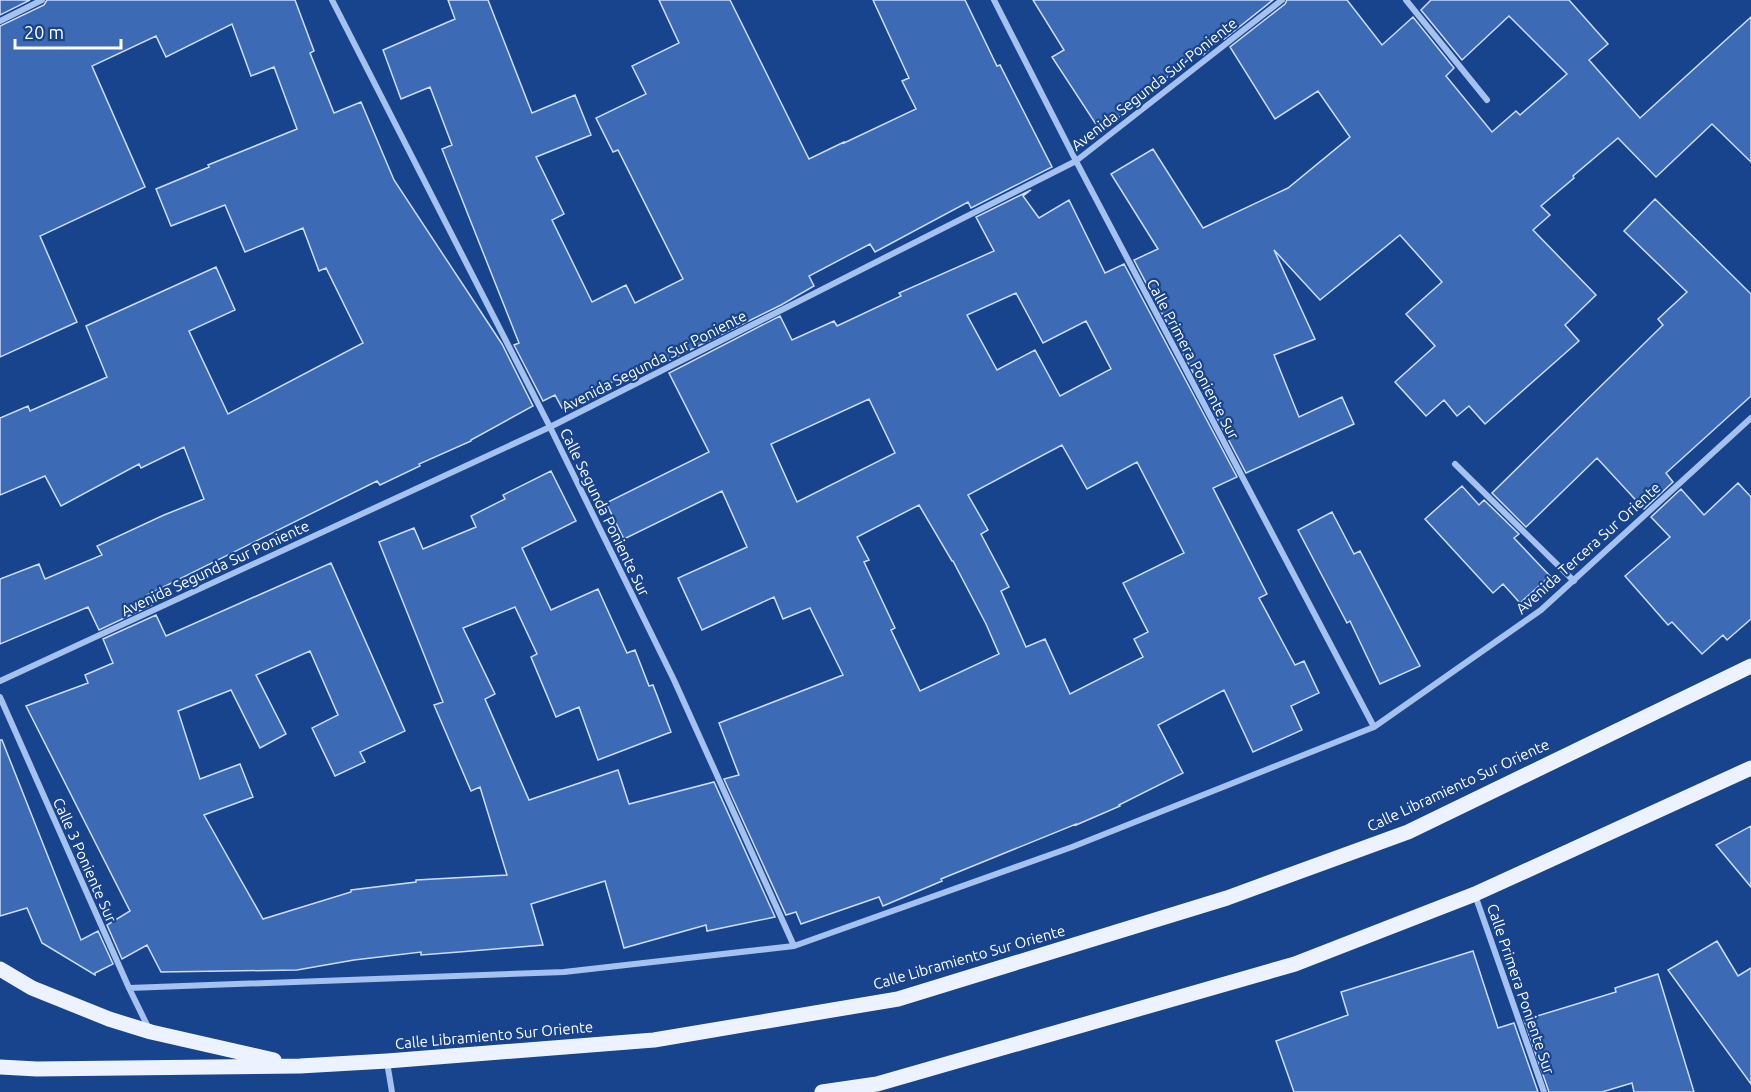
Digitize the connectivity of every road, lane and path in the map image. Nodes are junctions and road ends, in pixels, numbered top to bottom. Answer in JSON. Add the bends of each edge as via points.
{"nodes":[{"id":1,"x":42,"y":0,"type":"edge"},
{"id":2,"x":332,"y":0,"type":"edge"},
{"id":3,"x":994,"y":0,"type":"edge"},
{"id":4,"x":1282,"y":0,"type":"edge"},
{"id":5,"x":1406,"y":0,"type":"edge"},
{"id":6,"x":0,"y":21,"type":"edge"},
{"id":7,"x":1487,"y":100,"type":"dead end"},
{"id":8,"x":1076,"y":161,"type":"junction"},
{"id":9,"x":1751,"y":418,"type":"edge"},
{"id":10,"x":550,"y":426,"type":"junction"},
{"id":11,"x":1455,"y":464,"type":"dead end"},
{"id":12,"x":1574,"y":581,"type":"junction"},
{"id":13,"x":1751,"y":666,"type":"edge"},
{"id":14,"x":0,"y":681,"type":"edge"},
{"id":15,"x":0,"y":697,"type":"edge"},
{"id":16,"x":1374,"y":727,"type":"junction"},
{"id":17,"x":1751,"y":768,"type":"edge"},
{"id":18,"x":1475,"y":894,"type":"junction"},
{"id":19,"x":794,"y":946,"type":"junction"},
{"id":20,"x":0,"y":969,"type":"edge"},
{"id":21,"x":129,"y":988,"type":"junction"},
{"id":22,"x":151,"y":1032,"type":"junction"},
{"id":23,"x":387,"y":1062,"type":"junction"},
{"id":24,"x":300,"y":1066,"type":"junction"},
{"id":25,"x":0,"y":1067,"type":"edge"},
{"id":26,"x":392,"y":1092,"type":"edge"},
{"id":27,"x":822,"y":1092,"type":"edge"},
{"id":28,"x":1544,"y":1092,"type":"edge"}],
"edges":[{"from":1,"to":6,"type":"street"},
{"from":2,"to":10,"type":"street","name":"Calle Segunda Poniente Sur"},
{"from":3,"to":8,"type":"street","name":"Calle Primera Poniente Sur"},
{"from":4,"to":8,"type":"street","name":"Avenida Segunda Sur Poniente"},
{"from":5,"to":7,"type":"street"},
{"from":8,"to":10,"type":"street","name":"Avenida Segunda Sur Poniente"},
{"from":8,"to":16,"type":"street","name":"Calle Primera Poniente Sur"},
{"from":9,"to":12,"type":"street","name":"Avenida Tercera Sur Oriente"},
{"from":10,"to":14,"type":"street","name":"Avenida Segunda Sur Poniente"},
{"from":10,"to":19,"type":"street","name":"Calle Segunda Poniente Sur","via":[[674,680]]},
{"from":11,"to":12,"type":"street"},
{"from":12,"to":16,"type":"street","name":"Avenida Tercera Sur Oriente","via":[[1541,610]]},
{"from":13,"to":23,"type":"main road","name":"Calle Libramiento Sur Oriente","via":[[1408,832],[1227,898],[898,999],[654,1040]]},
{"from":15,"to":21,"type":"street","name":"Calle 3 Poniente Sur"},
{"from":16,"to":19,"type":"street","name":"Avenida Tercera Sur Oriente","via":[[1072,847]]},
{"from":17,"to":18,"type":"main road"},
{"from":18,"to":27,"type":"main road","via":[[1296,964],[877,1084]]},
{"from":18,"to":28,"type":"street","name":"Calle Primera Poniente Sur"},
{"from":19,"to":21,"type":"street","name":"Avenida Tercera Sur Oriente","via":[[564,972]]},
{"from":20,"to":22,"type":"main road","via":[[32,988]]},
{"from":21,"to":22,"type":"street","name":"Calle 3 Poniente Sur"},
{"from":22,"to":24,"type":"main road"},
{"from":23,"to":24,"type":"main road","name":"Calle Libramiento Sur Oriente"},
{"from":23,"to":26,"type":"street"},
{"from":24,"to":25,"type":"main road","name":"Calle Libramiento Sur Oriente"}]}
